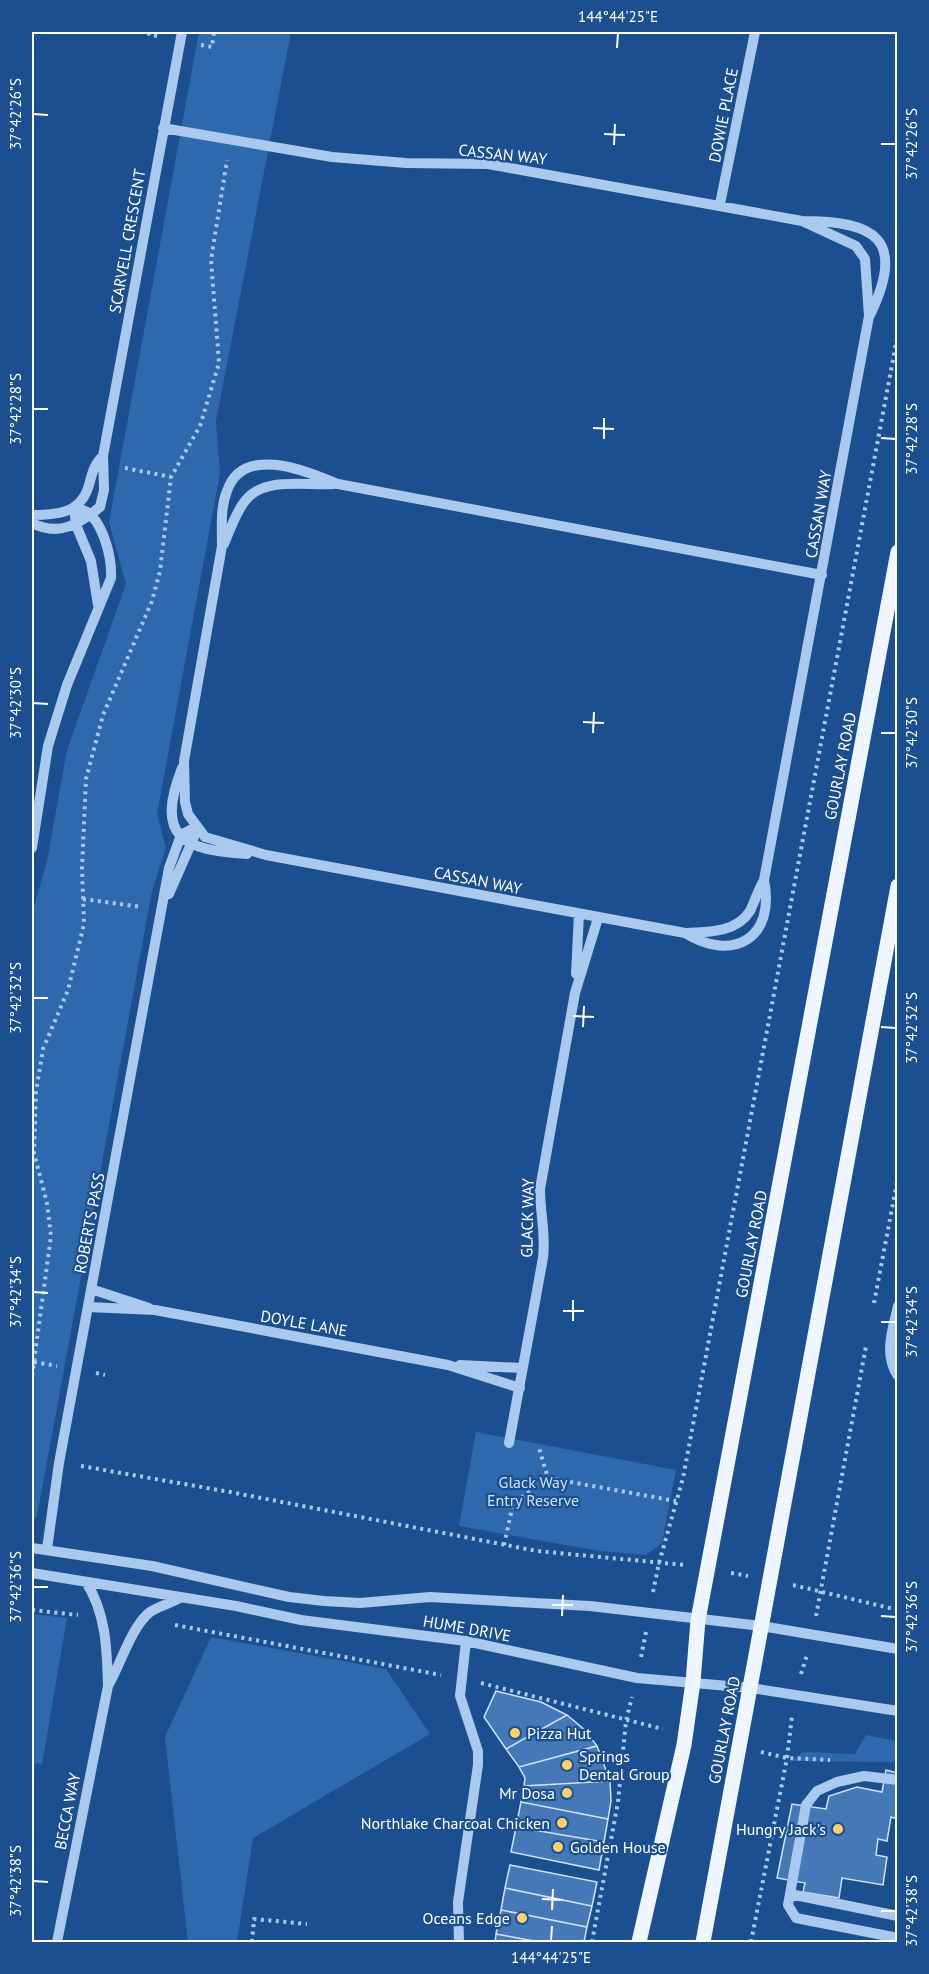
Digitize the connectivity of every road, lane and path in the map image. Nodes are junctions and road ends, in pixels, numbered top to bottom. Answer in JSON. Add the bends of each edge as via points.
{"nodes":[{"id":1,"x":182,"y":32,"type":"edge"},
{"id":2,"x":755,"y":32,"type":"edge"},
{"id":3,"x":163,"y":128,"type":"junction"},
{"id":4,"x":230,"y":140,"type":"junction"},
{"id":5,"x":720,"y":204,"type":"junction"},
{"id":6,"x":802,"y":221,"type":"junction"},
{"id":7,"x":870,"y":316,"type":"junction"},
{"id":8,"x":897,"y":333,"type":"edge"},
{"id":9,"x":104,"y":460,"type":"junction"},
{"id":10,"x":171,"y":477,"type":"junction"},
{"id":11,"x":338,"y":484,"type":"junction"},
{"id":12,"x":74,"y":507,"type":"junction"},
{"id":13,"x":91,"y":514,"type":"junction"},
{"id":14,"x":32,"y":515,"type":"edge"},
{"id":15,"x":32,"y":523,"type":"edge"},
{"id":16,"x":76,"y":525,"type":"junction"},
{"id":17,"x":222,"y":546,"type":"junction"},
{"id":18,"x":897,"y":552,"type":"edge"},
{"id":19,"x":822,"y":575,"type":"junction"},
{"id":20,"x":98,"y":605,"type":"junction"},
{"id":21,"x":184,"y":761,"type":"junction"},
{"id":22,"x":196,"y":827,"type":"junction"},
{"id":23,"x":181,"y":835,"type":"junction"},
{"id":24,"x":192,"y":843,"type":"junction"},
{"id":25,"x":32,"y":848,"type":"edge"},
{"id":26,"x":266,"y":855,"type":"junction"},
{"id":27,"x":764,"y":880,"type":"junction"},
{"id":28,"x":897,"y":886,"type":"edge"},
{"id":29,"x":83,"y":899,"type":"junction"},
{"id":30,"x":164,"y":906,"type":"junction"},
{"id":31,"x":579,"y":914,"type":"junction"},
{"id":32,"x":598,"y":918,"type":"junction"},
{"id":33,"x":685,"y":933,"type":"junction"},
{"id":34,"x":575,"y":993,"type":"junction"},
{"id":35,"x":33,"y":1154,"type":"edge"},
{"id":36,"x":897,"y":1177,"type":"edge"},
{"id":37,"x":91,"y":1289,"type":"junction"},
{"id":38,"x":897,"y":1306,"type":"edge"},
{"id":39,"x":88,"y":1307,"type":"junction"},
{"id":40,"x":155,"y":1310,"type":"junction"},
{"id":41,"x":872,"y":1315,"type":"dead end"},
{"id":42,"x":868,"y":1338,"type":"dead end"},
{"id":43,"x":448,"y":1365,"type":"junction"},
{"id":44,"x":522,"y":1368,"type":"junction"},
{"id":45,"x":32,"y":1376,"type":"edge"},
{"id":46,"x":897,"y":1376,"type":"edge"},
{"id":47,"x":520,"y":1388,"type":"junction"},
{"id":48,"x":509,"y":1443,"type":"dead end"},
{"id":49,"x":538,"y":1448,"type":"dead end"},
{"id":50,"x":59,"y":1463,"type":"junction"},
{"id":51,"x":548,"y":1478,"type":"junction"},
{"id":52,"x":676,"y":1501,"type":"junction"},
{"id":53,"x":504,"y":1545,"type":"junction"},
{"id":54,"x":32,"y":1548,"type":"edge"},
{"id":55,"x":46,"y":1549,"type":"junction"},
{"id":56,"x":659,"y":1563,"type":"junction"},
{"id":57,"x":32,"y":1573,"type":"edge"},
{"id":58,"x":86,"y":1581,"type":"junction"},
{"id":59,"x":181,"y":1598,"type":"junction"},
{"id":60,"x":32,"y":1610,"type":"edge"},
{"id":61,"x":101,"y":1613,"type":"junction"},
{"id":62,"x":649,"y":1613,"type":"junction"},
{"id":63,"x":142,"y":1619,"type":"junction"},
{"id":64,"x":698,"y":1620,"type":"junction"},
{"id":65,"x":761,"y":1626,"type":"junction"},
{"id":66,"x":812,"y":1634,"type":"junction"},
{"id":67,"x":466,"y":1641,"type":"junction"},
{"id":68,"x":897,"y":1649,"type":"edge"},
{"id":69,"x":637,"y":1678,"type":"junction"},
{"id":70,"x":460,"y":1679,"type":"junction"},
{"id":71,"x":693,"y":1682,"type":"junction"},
{"id":72,"x":108,"y":1686,"type":"junction"},
{"id":73,"x":751,"y":1688,"type":"junction"},
{"id":74,"x":796,"y":1696,"type":"junction"},
{"id":75,"x":897,"y":1711,"type":"edge"},
{"id":76,"x":626,"y":1721,"type":"junction"},
{"id":77,"x":897,"y":1780,"type":"edge"},
{"id":78,"x":790,"y":1894,"type":"junction"},
{"id":79,"x":897,"y":1916,"type":"edge"},
{"id":80,"x":307,"y":1924,"type":"dead end"},
{"id":81,"x":897,"y":1938,"type":"edge"},
{"id":82,"x":57,"y":1942,"type":"edge"},
{"id":83,"x":252,"y":1942,"type":"edge"},
{"id":84,"x":459,"y":1942,"type":"edge"},
{"id":85,"x":592,"y":1942,"type":"edge"},
{"id":86,"x":639,"y":1942,"type":"edge"},
{"id":87,"x":703,"y":1942,"type":"edge"},
{"id":88,"x":751,"y":1942,"type":"edge"}],
"edges":[{"from":1,"to":3,"type":"street","name":"SCARVELL CRESCENT"},
{"from":2,"to":5,"type":"street","name":"DOWIE PLACE"},
{"from":3,"to":4,"type":"street","name":"CASSAN WAY"},
{"from":3,"to":9,"type":"street","name":"SCARVELL CRESCENT"},
{"from":4,"to":5,"type":"street","name":"CASSAN WAY","via":[[332,157],[488,164]]},
{"from":4,"to":10,"type":"path","via":[[211,260],[219,363],[200,426]]},
{"from":5,"to":6,"type":"street","name":"CASSAN WAY"},
{"from":6,"to":7,"type":"street","name":"CASSAN WAY","via":[[856,246],[865,259]]},
{"from":6,"to":7,"type":"street","name":"CASSAN WAY","via":[[853,224],[873,236],[883,248],[886,271]]},
{"from":7,"to":19,"type":"street","name":"CASSAN WAY"},
{"from":8,"to":52,"type":"path"},
{"from":9,"to":10,"type":"path"},
{"from":9,"to":12,"type":"street","name":"SCARVELL CRESCENT","via":[[96,462],[86,494]]},
{"from":9,"to":13,"type":"street","name":"SCARVELL CRESCENT","via":[[100,507]]},
{"from":10,"to":29,"type":"path","via":[[153,601],[103,715],[86,779]]},
{"from":11,"to":17,"type":"street","name":"CASSAN WAY","via":[[274,483],[254,491],[243,502]]},
{"from":11,"to":17,"type":"street","name":"CASSAN WAY","via":[[301,470],[269,464],[236,473],[227,490],[222,514]]},
{"from":11,"to":19,"type":"street","name":"CASSAN WAY"},
{"from":12,"to":13,"type":"street"},
{"from":12,"to":14,"type":"street","via":[[59,515]]},
{"from":12,"to":16,"type":"street"},
{"from":13,"to":16,"type":"street"},
{"from":13,"to":20,"type":"street","via":[[112,565],[108,590]]},
{"from":15,"to":16,"type":"street","via":[[40,528],[62,530]]},
{"from":16,"to":20,"type":"street","via":[[91,561]]},
{"from":17,"to":21,"type":"street","name":"CASSAN WAY"},
{"from":18,"to":64,"type":"main road","name":"GOURLAY ROAD"},
{"from":19,"to":27,"type":"street","name":"CASSAN WAY"},
{"from":20,"to":25,"type":"street","via":[[48,746]]},
{"from":21,"to":22,"type":"street","name":"CASSAN WAY","via":[[185,802]]},
{"from":21,"to":23,"type":"street","name":"CASSAN WAY","via":[[171,795],[171,817]]},
{"from":22,"to":23,"type":"street"},
{"from":22,"to":24,"type":"street","name":"ROBERTS PASS"},
{"from":22,"to":26,"type":"street","name":"CASSAN WAY","via":[[205,837]]},
{"from":23,"to":24,"type":"street","name":"CASSAN WAY"},
{"from":23,"to":30,"type":"street","name":"ROBERTS PASS","via":[[169,868]]},
{"from":24,"to":26,"type":"street","name":"CASSAN WAY","via":[[214,852]]},
{"from":24,"to":30,"type":"street","name":"ROBERTS PASS"},
{"from":26,"to":31,"type":"street","name":"CASSAN WAY"},
{"from":27,"to":33,"type":"street","name":"CASSAN WAY","via":[[740,923],[725,929]]},
{"from":27,"to":33,"type":"street","name":"CASSAN WAY","via":[[767,909],[760,927],[747,942],[709,945]]},
{"from":28,"to":65,"type":"main road","name":"GOURLAY ROAD"},
{"from":29,"to":30,"type":"path"},
{"from":29,"to":35,"type":"path","via":[[84,924],[68,990],[42,1049]]},
{"from":30,"to":37,"type":"street","name":"ROBERTS PASS"},
{"from":31,"to":32,"type":"street","name":"CASSAN WAY"},
{"from":31,"to":34,"type":"street","name":"GLACK WAY"},
{"from":32,"to":33,"type":"street","name":"CASSAN WAY"},
{"from":32,"to":34,"type":"street","name":"GLACK WAY"},
{"from":34,"to":44,"type":"street","name":"GLACK WAY","via":[[540,1189],[546,1236]]},
{"from":35,"to":45,"type":"path","via":[[47,1203],[51,1236]]},
{"from":36,"to":41,"type":"path"},
{"from":37,"to":39,"type":"street","name":"ROBERTS PASS"},
{"from":37,"to":40,"type":"street","name":"DOYLE LANE"},
{"from":38,"to":46,"type":"street","via":[[890,1346],[891,1366]]},
{"from":39,"to":40,"type":"street","name":"DOYLE LANE"},
{"from":39,"to":50,"type":"street","name":"ROBERTS PASS"},
{"from":40,"to":43,"type":"street","name":"DOYLE LANE"},
{"from":42,"to":66,"type":"path"},
{"from":43,"to":44,"type":"street","name":"DOYLE LANE"},
{"from":43,"to":47,"type":"street","name":"DOYLE LANE"},
{"from":44,"to":47,"type":"street","name":"GLACK WAY"},
{"from":47,"to":48,"type":"street","name":"GLACK WAY"},
{"from":49,"to":51,"type":"path"},
{"from":50,"to":53,"type":"path"},
{"from":50,"to":55,"type":"street","name":"ROBERTS PASS"},
{"from":51,"to":52,"type":"path"},
{"from":51,"to":53,"type":"path","via":[[513,1504]]},
{"from":52,"to":56,"type":"path"},
{"from":53,"to":56,"type":"path"},
{"from":54,"to":55,"type":"street","name":"HUME DRIVE"},
{"from":55,"to":62,"type":"street","name":"HUME DRIVE","via":[[152,1566],[324,1602],[430,1597],[516,1600]]},
{"from":56,"to":62,"type":"path"},
{"from":57,"to":58,"type":"street","name":"HUME DRIVE"},
{"from":58,"to":59,"type":"street","name":"HUME DRIVE"},
{"from":58,"to":61,"type":"street","name":"BECCA WAY"},
{"from":59,"to":63,"type":"street"},
{"from":59,"to":67,"type":"street","name":"HUME DRIVE","via":[[301,1620]]},
{"from":60,"to":61,"type":"path","via":[[72,1616]]},
{"from":61,"to":72,"type":"street","name":"BECCA WAY"},
{"from":62,"to":64,"type":"street","name":"HUME DRIVE"},
{"from":62,"to":69,"type":"path"},
{"from":63,"to":70,"type":"path"},
{"from":63,"to":72,"type":"street","name":"BECCA WAY"},
{"from":64,"to":65,"type":"street","name":"HUME DRIVE"},
{"from":64,"to":71,"type":"main road","name":"GOURLAY ROAD"},
{"from":65,"to":66,"type":"street","name":"HUME DRIVE"},
{"from":65,"to":73,"type":"main road","name":"GOURLAY ROAD"},
{"from":66,"to":68,"type":"street","name":"HUME DRIVE"},
{"from":66,"to":74,"type":"path"},
{"from":67,"to":69,"type":"street","name":"HUME DRIVE"},
{"from":67,"to":70,"type":"street"},
{"from":69,"to":71,"type":"street","name":"HUME DRIVE"},
{"from":69,"to":76,"type":"path"},
{"from":70,"to":76,"type":"path"},
{"from":70,"to":84,"type":"street","via":[[460,1696],[478,1750],[478,1780],[458,1902]]},
{"from":71,"to":73,"type":"street","name":"HUME DRIVE"},
{"from":71,"to":86,"type":"main road","name":"GOURLAY ROAD","via":[[684,1746]]},
{"from":72,"to":82,"type":"street","name":"BECCA WAY"},
{"from":73,"to":74,"type":"street","name":"HUME DRIVE"},
{"from":73,"to":87,"type":"main road","name":"GOURLAY ROAD"},
{"from":74,"to":75,"type":"street","name":"HUME DRIVE"},
{"from":74,"to":88,"type":"path"},
{"from":76,"to":85,"type":"path","via":[[618,1802]]},
{"from":77,"to":78,"type":"street","via":[[864,1776],[817,1791],[806,1805]]},
{"from":78,"to":79,"type":"street"},
{"from":78,"to":81,"type":"street","via":[[788,1905],[796,1918]]},
{"from":80,"to":83,"type":"path","via":[[254,1919]]}]}
